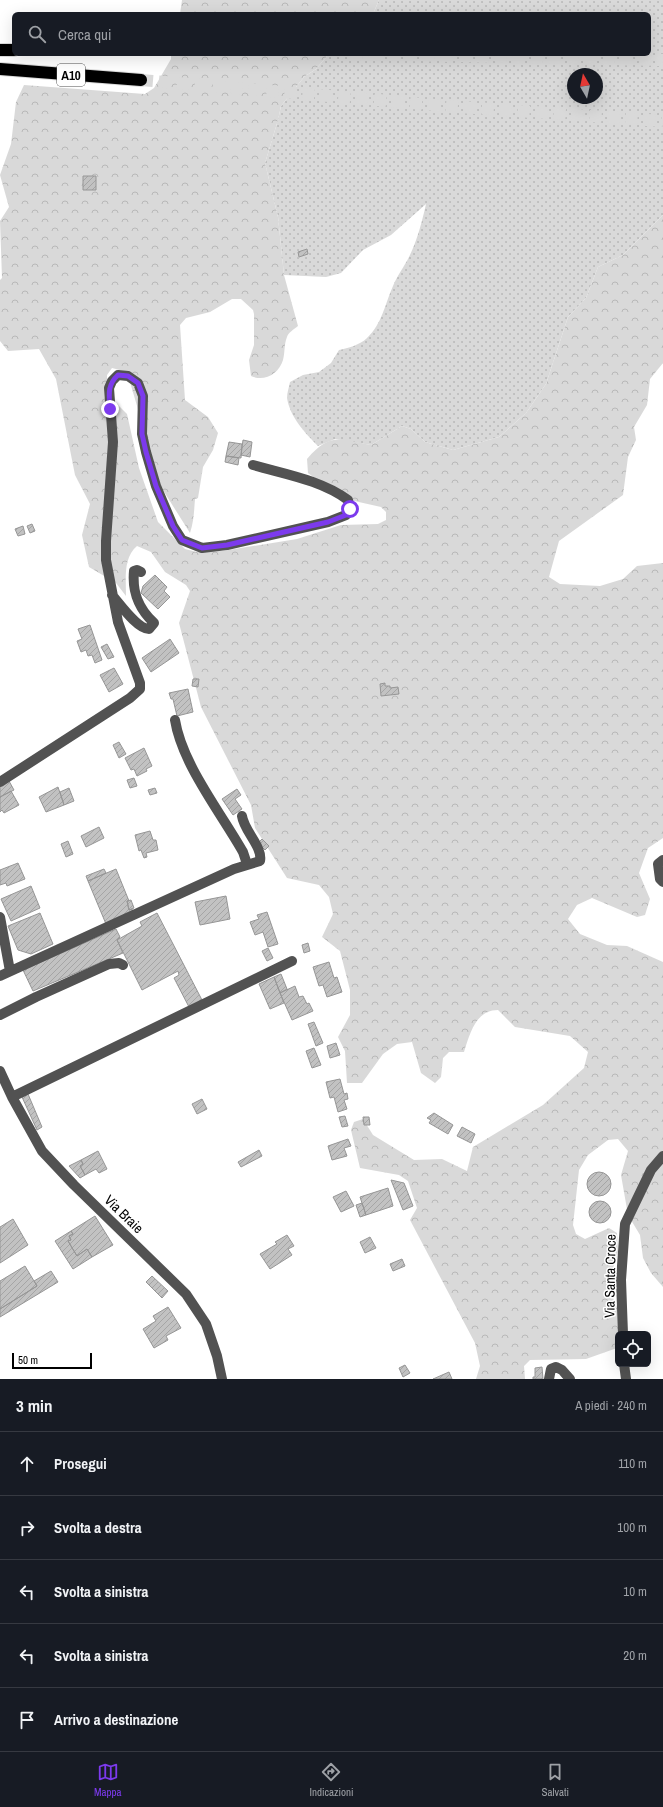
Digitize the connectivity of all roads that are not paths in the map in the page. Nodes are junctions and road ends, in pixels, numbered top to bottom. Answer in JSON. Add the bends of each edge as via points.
{"nodes":[{"id":1,"x":0,"y":50,"type":"edge"},
{"id":2,"x":12,"y":50,"type":"edge"},
{"id":3,"x":0,"y":69,"type":"edge"},
{"id":4,"x":141,"y":80,"type":"tunnel mouth"},
{"id":5,"x":253,"y":465,"type":"dead end"},
{"id":6,"x":141,"y":572,"type":"dead end"},
{"id":7,"x":112,"y":595,"type":"junction"},
{"id":8,"x":175,"y":720,"type":"dead end"},
{"id":9,"x":0,"y":782,"type":"edge"},
{"id":10,"x":242,"y":816,"type":"dead end"},
{"id":11,"x":663,"y":860,"type":"edge"},
{"id":12,"x":247,"y":864,"type":"junction"},
{"id":13,"x":663,"y":882,"type":"edge"},
{"id":14,"x":0,"y":917,"type":"edge"},
{"id":15,"x":292,"y":961,"type":"dead end"},
{"id":16,"x":123,"y":965,"type":"dead end"},
{"id":17,"x":10,"y":971,"type":"junction"},
{"id":18,"x":0,"y":976,"type":"edge"},
{"id":19,"x":0,"y":1016,"type":"edge"},
{"id":20,"x":0,"y":1071,"type":"edge"},
{"id":21,"x":12,"y":1097,"type":"junction"},
{"id":22,"x":663,"y":1156,"type":"edge"},
{"id":23,"x":623,"y":1331,"type":"edge"},
{"id":24,"x":624,"y":1367,"type":"edge"},
{"id":25,"x":222,"y":1379,"type":"edge"},
{"id":26,"x":549,"y":1379,"type":"edge"},
{"id":27,"x":570,"y":1379,"type":"edge"},
{"id":28,"x":626,"y":1379,"type":"edge"}],
"edges":[{"from":1,"to":2,"type":"highway"},
{"from":3,"to":4,"type":"highway","number":"A10"},
{"from":5,"to":7,"type":"street","via":[[299,478],[340,494],[348,500],[350,509],[346,515],[328,522],[227,545],[202,548],[182,540],[173,526],[156,486],[146,452],[142,434],[143,396],[138,383],[128,376],[118,375],[109,388],[113,442],[106,554]]},
{"from":6,"to":7,"type":"street","via":[[134,570],[134,592],[142,611],[154,623],[149,629],[139,624]]},
{"from":7,"to":9,"type":"street","via":[[140,689]]},
{"from":8,"to":12,"type":"street","via":[[180,742],[202,785],[243,852]]},
{"from":10,"to":12,"type":"street","via":[[243,824],[261,857],[260,861]]},
{"from":11,"to":13,"type":"street","via":[[658,864],[660,879]]},
{"from":12,"to":17,"type":"street"},
{"from":14,"to":17,"type":"street"},
{"from":15,"to":21,"type":"street"},
{"from":16,"to":19,"type":"street","via":[[110,964]]},
{"from":17,"to":18,"type":"street"},
{"from":20,"to":21,"type":"street","name":"Via Braie"},
{"from":21,"to":25,"type":"street","name":"Via Braie","via":[[42,1151],[186,1294],[206,1324]]},
{"from":22,"to":23,"type":"street","name":"Via Santa Croce","via":[[651,1170],[625,1224],[621,1280]]},
{"from":24,"to":28,"type":"street"},
{"from":26,"to":27,"type":"street","via":[[551,1369],[556,1368],[562,1370]]}]}
